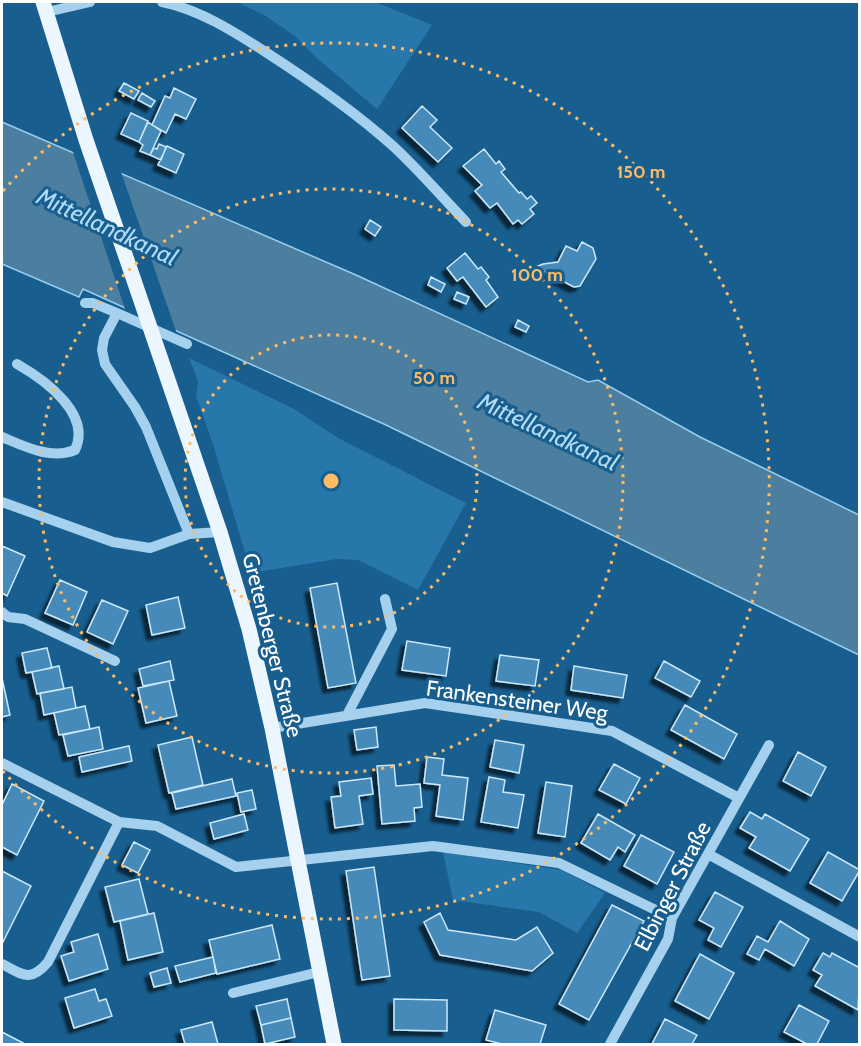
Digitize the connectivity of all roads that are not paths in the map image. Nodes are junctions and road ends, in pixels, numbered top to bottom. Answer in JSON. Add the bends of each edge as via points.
{"nodes":[{"id":1,"x":90,"y":2,"type":"edge"},
{"id":2,"x":162,"y":2,"type":"edge"},
{"id":3,"x":45,"y":7,"type":"edge"},
{"id":4,"x":466,"y":222,"type":"dead end"},
{"id":5,"x":84,"y":303,"type":"dead end"},
{"id":6,"x":117,"y":313,"type":"junction"},
{"id":7,"x":187,"y":344,"type":"dead end"},
{"id":8,"x":17,"y":364,"type":"dead end"},
{"id":9,"x":2,"y":436,"type":"edge"},
{"id":10,"x":2,"y":502,"type":"edge"},
{"id":11,"x":220,"y":532,"type":"junction"},
{"id":12,"x":189,"y":534,"type":"junction"},
{"id":13,"x":385,"y":599,"type":"dead end"},
{"id":14,"x":2,"y":612,"type":"edge"},
{"id":15,"x":115,"y":661,"type":"dead end"},
{"id":16,"x":347,"y":715,"type":"junction"},
{"id":17,"x":272,"y":728,"type":"junction"},
{"id":18,"x":769,"y":745,"type":"dead end"},
{"id":19,"x":2,"y":763,"type":"edge"},
{"id":20,"x":739,"y":798,"type":"junction"},
{"id":21,"x":119,"y":822,"type":"junction"},
{"id":22,"x":708,"y":854,"type":"junction"},
{"id":23,"x":298,"y":859,"type":"junction"},
{"id":24,"x":672,"y":918,"type":"junction"},
{"id":25,"x":860,"y":937,"type":"edge"},
{"id":26,"x":2,"y":964,"type":"edge"},
{"id":27,"x":319,"y":972,"type":"junction"},
{"id":28,"x":233,"y":993,"type":"dead end"},
{"id":29,"x":334,"y":1044,"type":"edge"},
{"id":30,"x":610,"y":1044,"type":"edge"}],
"edges":[{"from":1,"to":3,"type":"street"},
{"from":2,"to":4,"type":"street","via":[[179,5],[236,33],[298,74],[395,148]]},
{"from":3,"to":11,"type":"main road","name":"Gretenberger Straße","via":[[86,140]]},
{"from":5,"to":6,"type":"street"},
{"from":6,"to":7,"type":"street"},
{"from":6,"to":12,"type":"street","via":[[104,338],[105,364],[146,427]]},
{"from":8,"to":9,"type":"street","via":[[57,392],[79,427],[79,441],[75,450],[54,454]]},
{"from":10,"to":12,"type":"street","via":[[113,542],[150,548]]},
{"from":11,"to":12,"type":"street"},
{"from":11,"to":17,"type":"main road","name":"Gretenberger Straße","via":[[249,629]]},
{"from":13,"to":16,"type":"street","via":[[392,629]]},
{"from":14,"to":15,"type":"street"},
{"from":16,"to":17,"type":"street","name":"Frankensteiner Weg"},
{"from":16,"to":20,"type":"street","name":"Frankensteiner Weg","via":[[425,702],[612,731]]},
{"from":17,"to":23,"type":"main road","name":"Gretenberger Straße"},
{"from":18,"to":20,"type":"street","name":"Elbinger Straße"},
{"from":19,"to":21,"type":"street"},
{"from":20,"to":22,"type":"street","name":"Elbinger Straße"},
{"from":21,"to":23,"type":"street","via":[[157,826],[236,867]]},
{"from":21,"to":26,"type":"street","via":[[48,962],[31,976]]},
{"from":22,"to":24,"type":"street","name":"Elbinger Straße"},
{"from":22,"to":25,"type":"street"},
{"from":23,"to":24,"type":"street","via":[[433,846],[560,863]]},
{"from":23,"to":27,"type":"main road","name":"Gretenberger Straße"},
{"from":24,"to":30,"type":"street","name":"Elbinger Straße","via":[[668,939]]},
{"from":27,"to":28,"type":"street"},
{"from":27,"to":29,"type":"main road","name":"Gretenberger Straße"}]}
